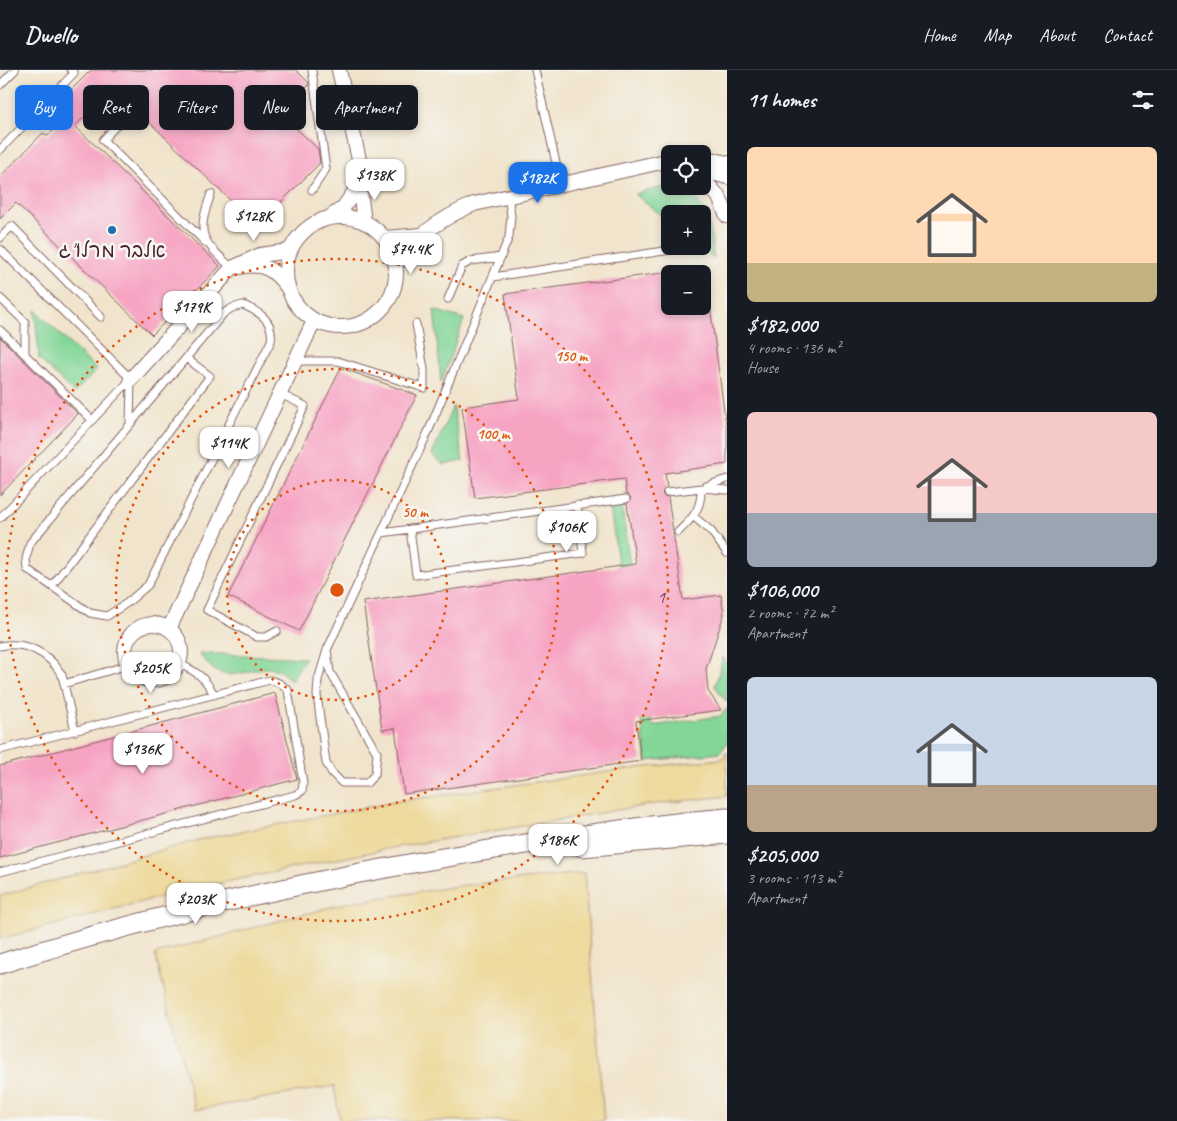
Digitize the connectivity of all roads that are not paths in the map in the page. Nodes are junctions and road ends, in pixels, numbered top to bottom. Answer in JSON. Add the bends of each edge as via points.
{"nodes":[{"id":1,"x":15,"y":70,"type":"edge"},
{"id":2,"x":70,"y":70,"type":"edge"},
{"id":3,"x":312,"y":70,"type":"edge"},
{"id":4,"x":339,"y":70,"type":"edge"},
{"id":5,"x":535,"y":70,"type":"edge"},
{"id":6,"x":0,"y":85,"type":"edge"},
{"id":7,"x":112,"y":130,"type":"edge"},
{"id":8,"x":0,"y":150,"type":"edge"},
{"id":9,"x":711,"y":159,"type":"edge"},
{"id":10,"x":661,"y":163,"type":"edge"},
{"id":11,"x":727,"y":163,"type":"edge"},
{"id":12,"x":652,"y":166,"type":"junction"},
{"id":13,"x":661,"y":166,"type":"edge"},
{"id":14,"x":711,"y":173,"type":"edge"},
{"id":15,"x":727,"y":178,"type":"edge"},
{"id":16,"x":359,"y":185,"type":"junction"},
{"id":17,"x":561,"y":185,"type":"junction"},
{"id":18,"x":711,"y":189,"type":"edge"},
{"id":19,"x":312,"y":190,"type":"dead end"},
{"id":20,"x":211,"y":194,"type":"dead end"},
{"id":21,"x":508,"y":195,"type":"junction"},
{"id":22,"x":727,"y":216,"type":"edge"},
{"id":23,"x":330,"y":217,"type":"junction"},
{"id":24,"x":364,"y":221,"type":"junction"},
{"id":25,"x":422,"y":235,"type":"junction"},
{"id":26,"x":0,"y":238,"type":"edge"},
{"id":27,"x":385,"y":238,"type":"junction"},
{"id":28,"x":205,"y":242,"type":"junction"},
{"id":29,"x":0,"y":249,"type":"edge"},
{"id":30,"x":661,"y":251,"type":"edge"},
{"id":31,"x":289,"y":252,"type":"junction"},
{"id":32,"x":501,"y":257,"type":"junction"},
{"id":33,"x":396,"y":264,"type":"junction"},
{"id":34,"x":232,"y":268,"type":"junction"},
{"id":35,"x":493,"y":277,"type":"junction"},
{"id":36,"x":287,"y":288,"type":"junction"},
{"id":37,"x":0,"y":298,"type":"edge"},
{"id":38,"x":448,"y":300,"type":"dead end"},
{"id":39,"x":101,"y":317,"type":"dead end"},
{"id":40,"x":314,"y":321,"type":"junction"},
{"id":41,"x":416,"y":324,"type":"dead end"},
{"id":42,"x":0,"y":330,"type":"edge"},
{"id":43,"x":25,"y":354,"type":"junction"},
{"id":44,"x":186,"y":358,"type":"junction"},
{"id":45,"x":296,"y":361,"type":"junction"},
{"id":46,"x":132,"y":378,"type":"junction"},
{"id":47,"x":280,"y":394,"type":"junction"},
{"id":48,"x":92,"y":420,"type":"junction"},
{"id":49,"x":130,"y":425,"type":"junction"},
{"id":50,"x":727,"y":479,"type":"edge"},
{"id":51,"x":701,"y":488,"type":"junction"},
{"id":52,"x":727,"y":490,"type":"edge"},
{"id":53,"x":667,"y":492,"type":"dead end"},
{"id":54,"x":626,"y":498,"type":"dead end"},
{"id":55,"x":577,"y":505,"type":"junction"},
{"id":56,"x":693,"y":516,"type":"junction"},
{"id":57,"x":0,"y":518,"type":"edge"},
{"id":58,"x":410,"y":529,"type":"junction"},
{"id":59,"x":678,"y":532,"type":"dead end"},
{"id":60,"x":382,"y":533,"type":"junction"},
{"id":61,"x":727,"y":553,"type":"edge"},
{"id":62,"x":52,"y":586,"type":"junction"},
{"id":63,"x":169,"y":629,"type":"junction"},
{"id":64,"x":276,"y":631,"type":"dead end"},
{"id":65,"x":0,"y":646,"type":"edge"},
{"id":66,"x":327,"y":650,"type":"junction"},
{"id":67,"x":179,"y":664,"type":"junction"},
{"id":68,"x":128,"y":665,"type":"junction"},
{"id":69,"x":64,"y":684,"type":"junction"},
{"id":70,"x":214,"y":695,"type":"junction"},
{"id":71,"x":75,"y":731,"type":"junction"},
{"id":72,"x":0,"y":750,"type":"edge"},
{"id":73,"x":727,"y":818,"type":"edge"},
{"id":74,"x":727,"y":834,"type":"edge"},
{"id":75,"x":387,"y":867,"type":"junction"},
{"id":76,"x":0,"y":872,"type":"edge"},
{"id":77,"x":0,"y":964,"type":"edge"}],
"edges":[{"from":1,"to":6,"type":"lane"},
{"from":2,"to":8,"type":"lane","via":[[74,73]]},
{"from":3,"to":19,"type":"lane","via":[[326,169]]},
{"from":4,"to":16,"type":"street","via":[[358,152]]},
{"from":5,"to":17,"type":"lane"},
{"from":7,"to":28,"type":"lane","via":[[103,140]]},
{"from":9,"to":11,"type":"street"},
{"from":10,"to":12,"type":"street"},
{"from":12,"to":13,"type":"street"},
{"from":12,"to":17,"type":"street"},
{"from":14,"to":15,"type":"street"},
{"from":16,"to":23,"type":"street","via":[[343,208]]},
{"from":16,"to":24,"type":"street"},
{"from":17,"to":21,"type":"street"},
{"from":18,"to":22,"type":"street"},
{"from":20,"to":28,"type":"lane","via":[[202,229]]},
{"from":21,"to":25,"type":"street","via":[[462,209]]},
{"from":21,"to":32,"type":"lane","via":[[511,224]]},
{"from":23,"to":24,"type":"street"},
{"from":23,"to":31,"type":"street","via":[[313,224],[298,236]]},
{"from":24,"to":27,"type":"street"},
{"from":25,"to":27,"type":"street"},
{"from":25,"to":33,"type":"street"},
{"from":26,"to":39,"type":"lane","via":[[12,226]]},
{"from":27,"to":33,"type":"street"},
{"from":28,"to":34,"type":"lane"},
{"from":29,"to":46,"type":"lane"},
{"from":30,"to":35,"type":"lane"},
{"from":31,"to":34,"type":"street","via":[[260,255]]},
{"from":31,"to":36,"type":"street","via":[[285,270]]},
{"from":32,"to":35,"type":"lane"},
{"from":32,"to":38,"type":"lane","via":[[471,261],[462,266]]},
{"from":33,"to":40,"type":"street","via":[[396,281],[391,297],[381,311],[367,321],[351,327],[334,328]]},
{"from":34,"to":36,"type":"street","via":[[264,267],[276,273]]},
{"from":34,"to":46,"type":"street"},
{"from":35,"to":60,"type":"lane"},
{"from":36,"to":40,"type":"street","via":[[294,302]]},
{"from":37,"to":43,"type":"lane","via":[[24,322]]},
{"from":40,"to":45,"type":"street"},
{"from":41,"to":45,"type":"lane","via":[[424,388],[338,361]]},
{"from":42,"to":43,"type":"lane"},
{"from":43,"to":48,"type":"lane"},
{"from":44,"to":49,"type":"lane"},
{"from":44,"to":62,"type":"lane","via":[[210,376]]},
{"from":44,"to":62,"type":"lane","via":[[224,313],[232,308],[242,305],[251,308],[268,321],[272,331],[271,341],[148,586],[107,616],[90,613]]},
{"from":45,"to":47,"type":"street"},
{"from":46,"to":48,"type":"lane"},
{"from":46,"to":49,"type":"lane"},
{"from":47,"to":63,"type":"street"},
{"from":47,"to":64,"type":"lane","via":[[305,406],[207,610],[257,637],[266,637]]},
{"from":48,"to":57,"type":"lane"},
{"from":49,"to":62,"type":"lane","via":[[30,543],[27,569]]},
{"from":50,"to":51,"type":"lane"},
{"from":51,"to":52,"type":"lane"},
{"from":51,"to":53,"type":"lane"},
{"from":51,"to":56,"type":"lane","via":[[702,502]]},
{"from":54,"to":55,"type":"lane"},
{"from":55,"to":58,"type":"lane"},
{"from":55,"to":58,"type":"lane","via":[[584,553],[416,575]]},
{"from":56,"to":59,"type":"lane"},
{"from":56,"to":61,"type":"lane","via":[[712,531]]},
{"from":58,"to":60,"type":"lane"},
{"from":60,"to":66,"type":"lane"},
{"from":63,"to":67,"type":"street","via":[[180,646]]},
{"from":63,"to":68,"type":"street","via":[[154,624],[136,630],[126,646]]},
{"from":65,"to":69,"type":"lane","via":[[24,644],[50,659],[62,675]]},
{"from":66,"to":66,"type":"lane","via":[[317,695],[326,763],[342,783],[366,783],[375,774],[377,753],[330,672]]},
{"from":67,"to":68,"type":"street","via":[[167,676],[149,680]]},
{"from":67,"to":70,"type":"lane","via":[[197,672],[208,682]]},
{"from":68,"to":69,"type":"lane"},
{"from":69,"to":71,"type":"lane"},
{"from":70,"to":71,"type":"lane"},
{"from":70,"to":76,"type":"lane","via":[[270,680],[288,690],[302,791]]},
{"from":71,"to":72,"type":"lane"},
{"from":73,"to":75,"type":"main road","via":[[625,828]]},
{"from":74,"to":75,"type":"main road"},
{"from":75,"to":77,"type":"main road","via":[[214,903]]}]}
